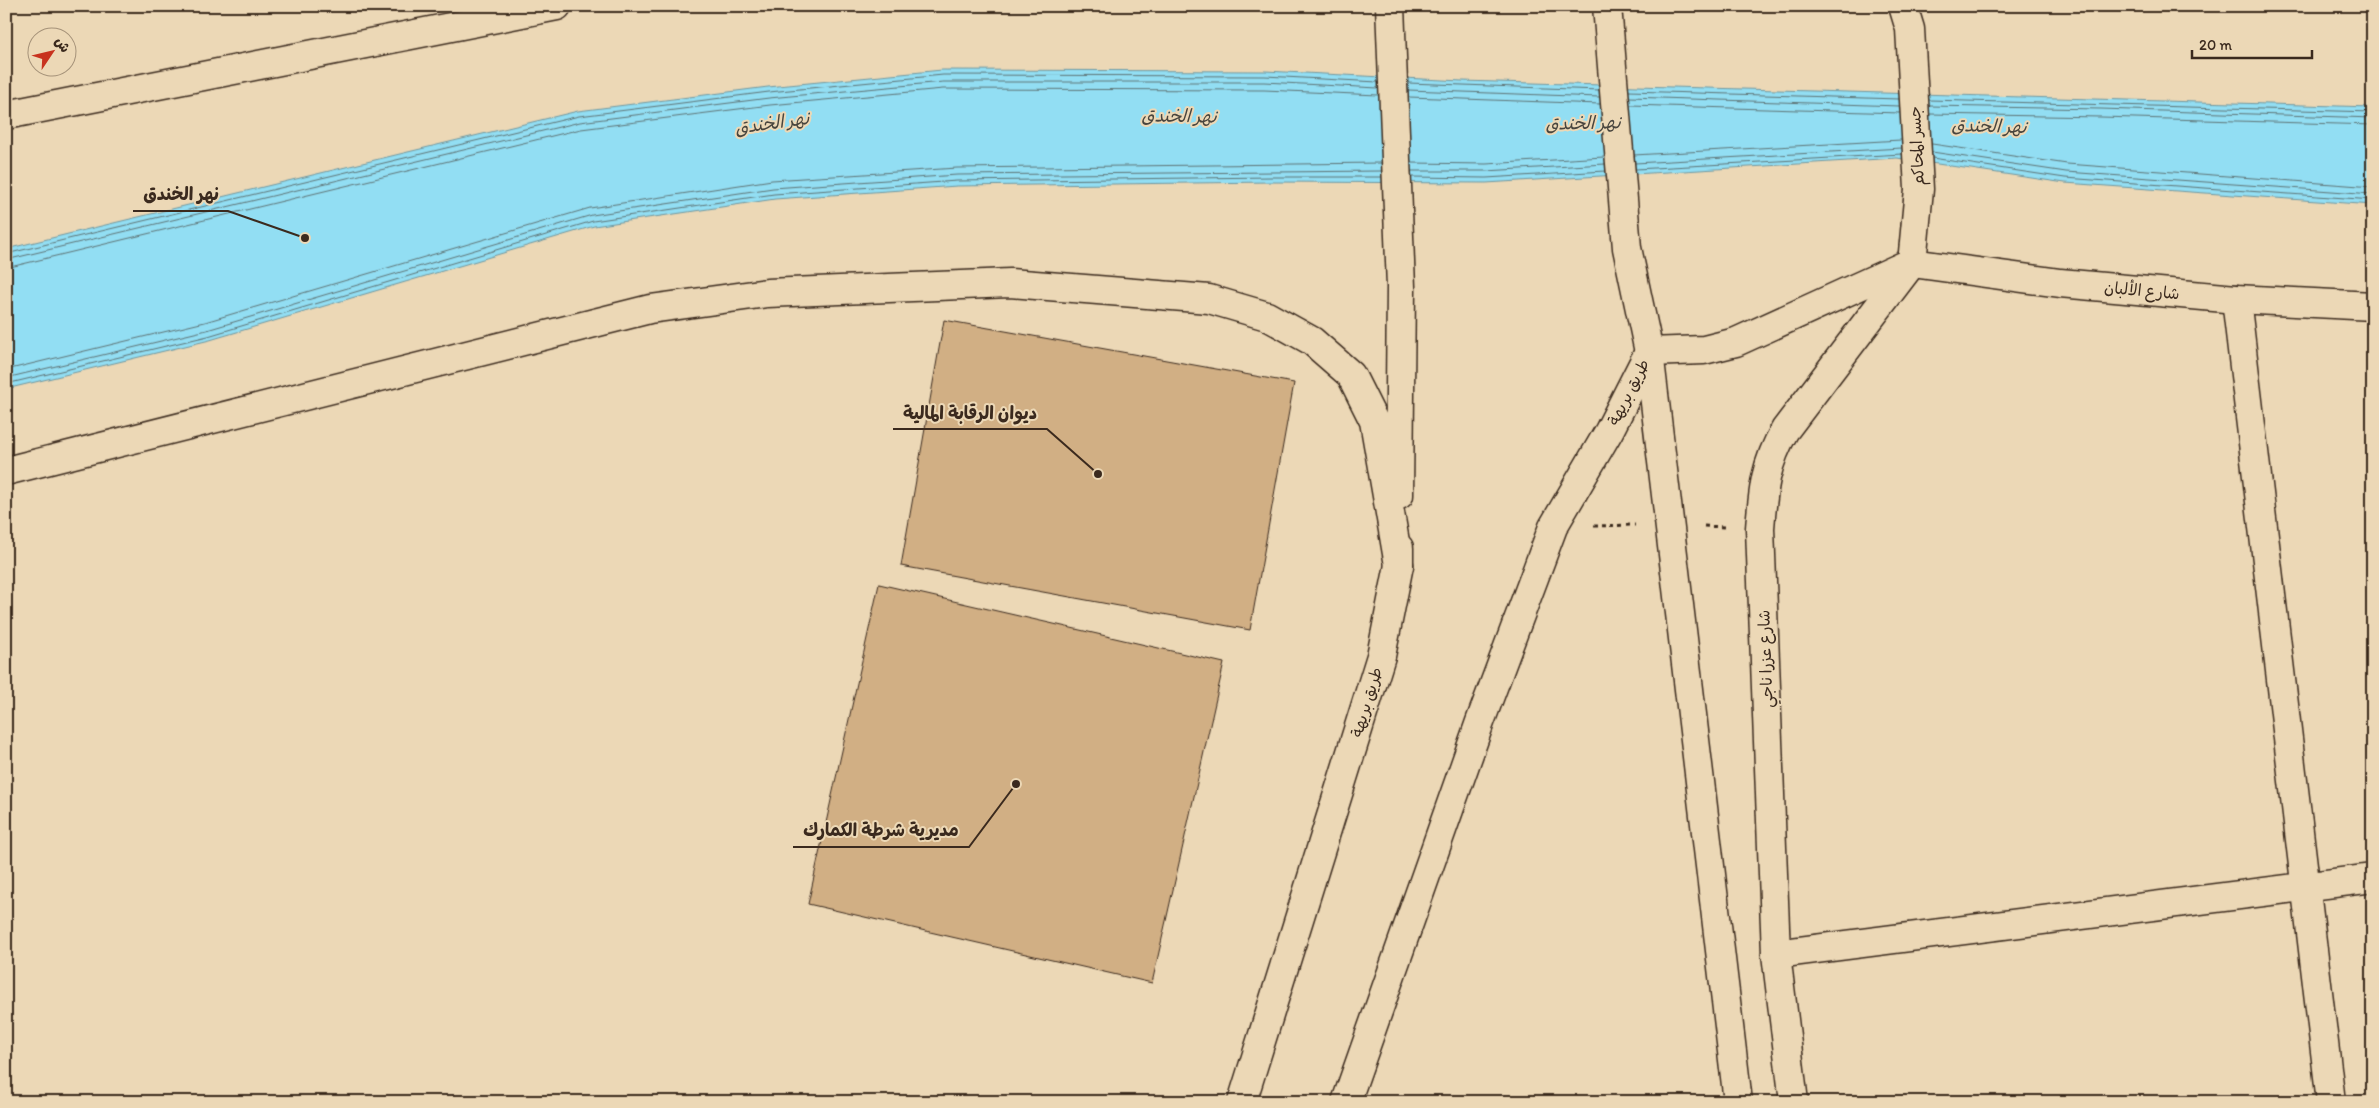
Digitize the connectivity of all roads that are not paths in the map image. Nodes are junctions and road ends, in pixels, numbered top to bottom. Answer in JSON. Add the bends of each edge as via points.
{"nodes":[{"id":1,"x":557,"y":6,"type":"edge"},
{"id":2,"x":1607,"y":6,"type":"edge"},
{"id":3,"x":1390,"y":13,"type":"edge"},
{"id":4,"x":1907,"y":17,"type":"edge"},
{"id":5,"x":6,"y":115,"type":"edge"},
{"id":6,"x":1912,"y":263,"type":"junction"},
{"id":7,"x":2236,"y":299,"type":"junction"},
{"id":8,"x":2373,"y":306,"type":"edge"},
{"id":9,"x":1649,"y":352,"type":"junction"},
{"id":10,"x":6,"y":470,"type":"edge"},
{"id":11,"x":1398,"y":565,"type":"junction"},
{"id":12,"x":2373,"y":878,"type":"edge"},
{"id":13,"x":2305,"y":887,"type":"junction"},
{"id":14,"x":1776,"y":954,"type":"junction"},
{"id":15,"x":1242,"y":1102,"type":"edge"},
{"id":16,"x":1346,"y":1102,"type":"edge"},
{"id":17,"x":1738,"y":1102,"type":"edge"},
{"id":18,"x":1794,"y":1102,"type":"edge"},
{"id":19,"x":2331,"y":1102,"type":"edge"}],
"edges":[{"from":1,"to":5,"type":"main road"},
{"from":2,"to":9,"type":"main road","via":[[1627,248]]},
{"from":3,"to":11,"type":"main road","name":"طريق بريهة","via":[[1401,287]]},
{"from":4,"to":6,"type":"main road","name":"جسر المحاكم","via":[[1918,189]]},
{"from":6,"to":7,"type":"main road","name":"شارع الألبان","via":[[2060,282]]},
{"from":6,"to":9,"type":"main road","via":[[1736,342],[1704,350]]},
{"from":6,"to":14,"type":"main road","name":"شارع عزرا ناجي","via":[[1785,430],[1773,449],[1764,478],[1760,528]]},
{"from":7,"to":8,"type":"main road","name":"شارع الألبان"},
{"from":7,"to":13,"type":"main road"},
{"from":9,"to":16,"type":"main road","name":"طريق بريهة","via":[[1609,431],[1553,527],[1480,722]]},
{"from":9,"to":17,"type":"main road"},
{"from":10,"to":11,"type":"main road","via":[[650,309],[767,293],[1010,283],[1209,299],[1267,316],[1312,341],[1351,375],[1374,420]]},
{"from":11,"to":15,"type":"main road","name":"طريق بريهة","via":[[1381,656]]},
{"from":12,"to":13,"type":"main road"},
{"from":13,"to":14,"type":"main road"},
{"from":13,"to":19,"type":"main road"},
{"from":14,"to":18,"type":"main road","name":"شارع عزرا ناجي"}]}
